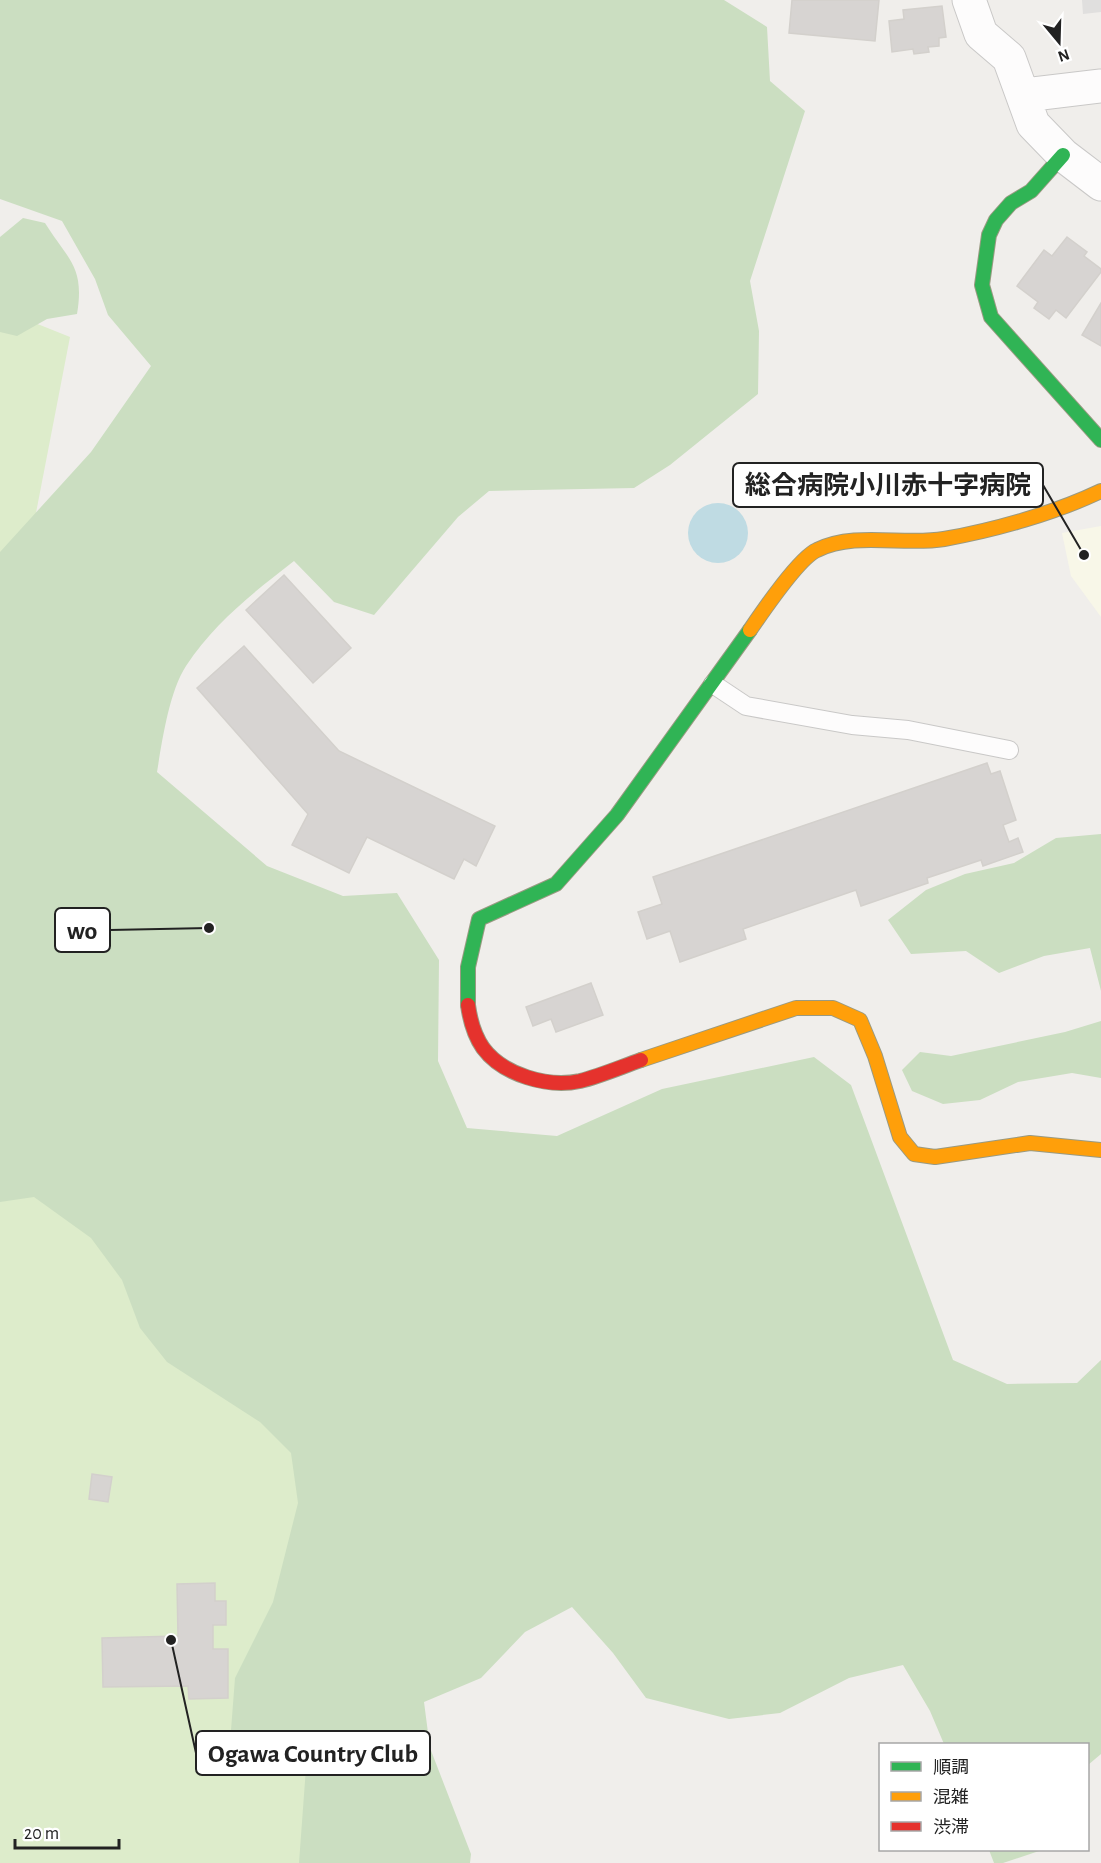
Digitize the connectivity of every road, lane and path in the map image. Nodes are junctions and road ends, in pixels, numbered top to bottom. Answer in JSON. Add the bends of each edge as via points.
{"nodes":[{"id":1,"x":969,"y":0,"type":"edge"},
{"id":2,"x":1101,"y":86,"type":"edge"},
{"id":3,"x":1025,"y":95,"type":"junction"},
{"id":4,"x":1063,"y":155,"type":"junction"},
{"id":5,"x":1101,"y":184,"type":"edge"},
{"id":6,"x":1101,"y":440,"type":"edge"},
{"id":7,"x":1101,"y":491,"type":"edge"},
{"id":8,"x":713,"y":684,"type":"junction"},
{"id":9,"x":1009,"y":750,"type":"dead end"},
{"id":10,"x":1101,"y":1150,"type":"edge"}],
"edges":[{"from":1,"to":3,"type":"street","via":[[981,34],[1009,58]]},
{"from":2,"to":3,"type":"street"},
{"from":3,"to":4,"type":"street","via":[[1034,124]]},
{"from":4,"to":5,"type":"street"},
{"from":4,"to":6,"type":"street","via":[[1031,191],[1011,203],[996,220],[989,235],[982,285],[991,317]]},
{"from":7,"to":8,"type":"street","via":[[1065,508],[943,539],[845,542],[816,550],[779,589]]},
{"from":8,"to":9,"type":"lane","via":[[746,706],[908,730]]},
{"from":8,"to":10,"type":"street","via":[[617,815],[556,884],[479,919],[473,934],[466,990],[471,1018],[483,1048],[524,1076],[551,1083],[579,1081],[796,1008],[833,1008],[860,1020],[900,1137],[914,1154],[935,1156],[1030,1143]]}]}
